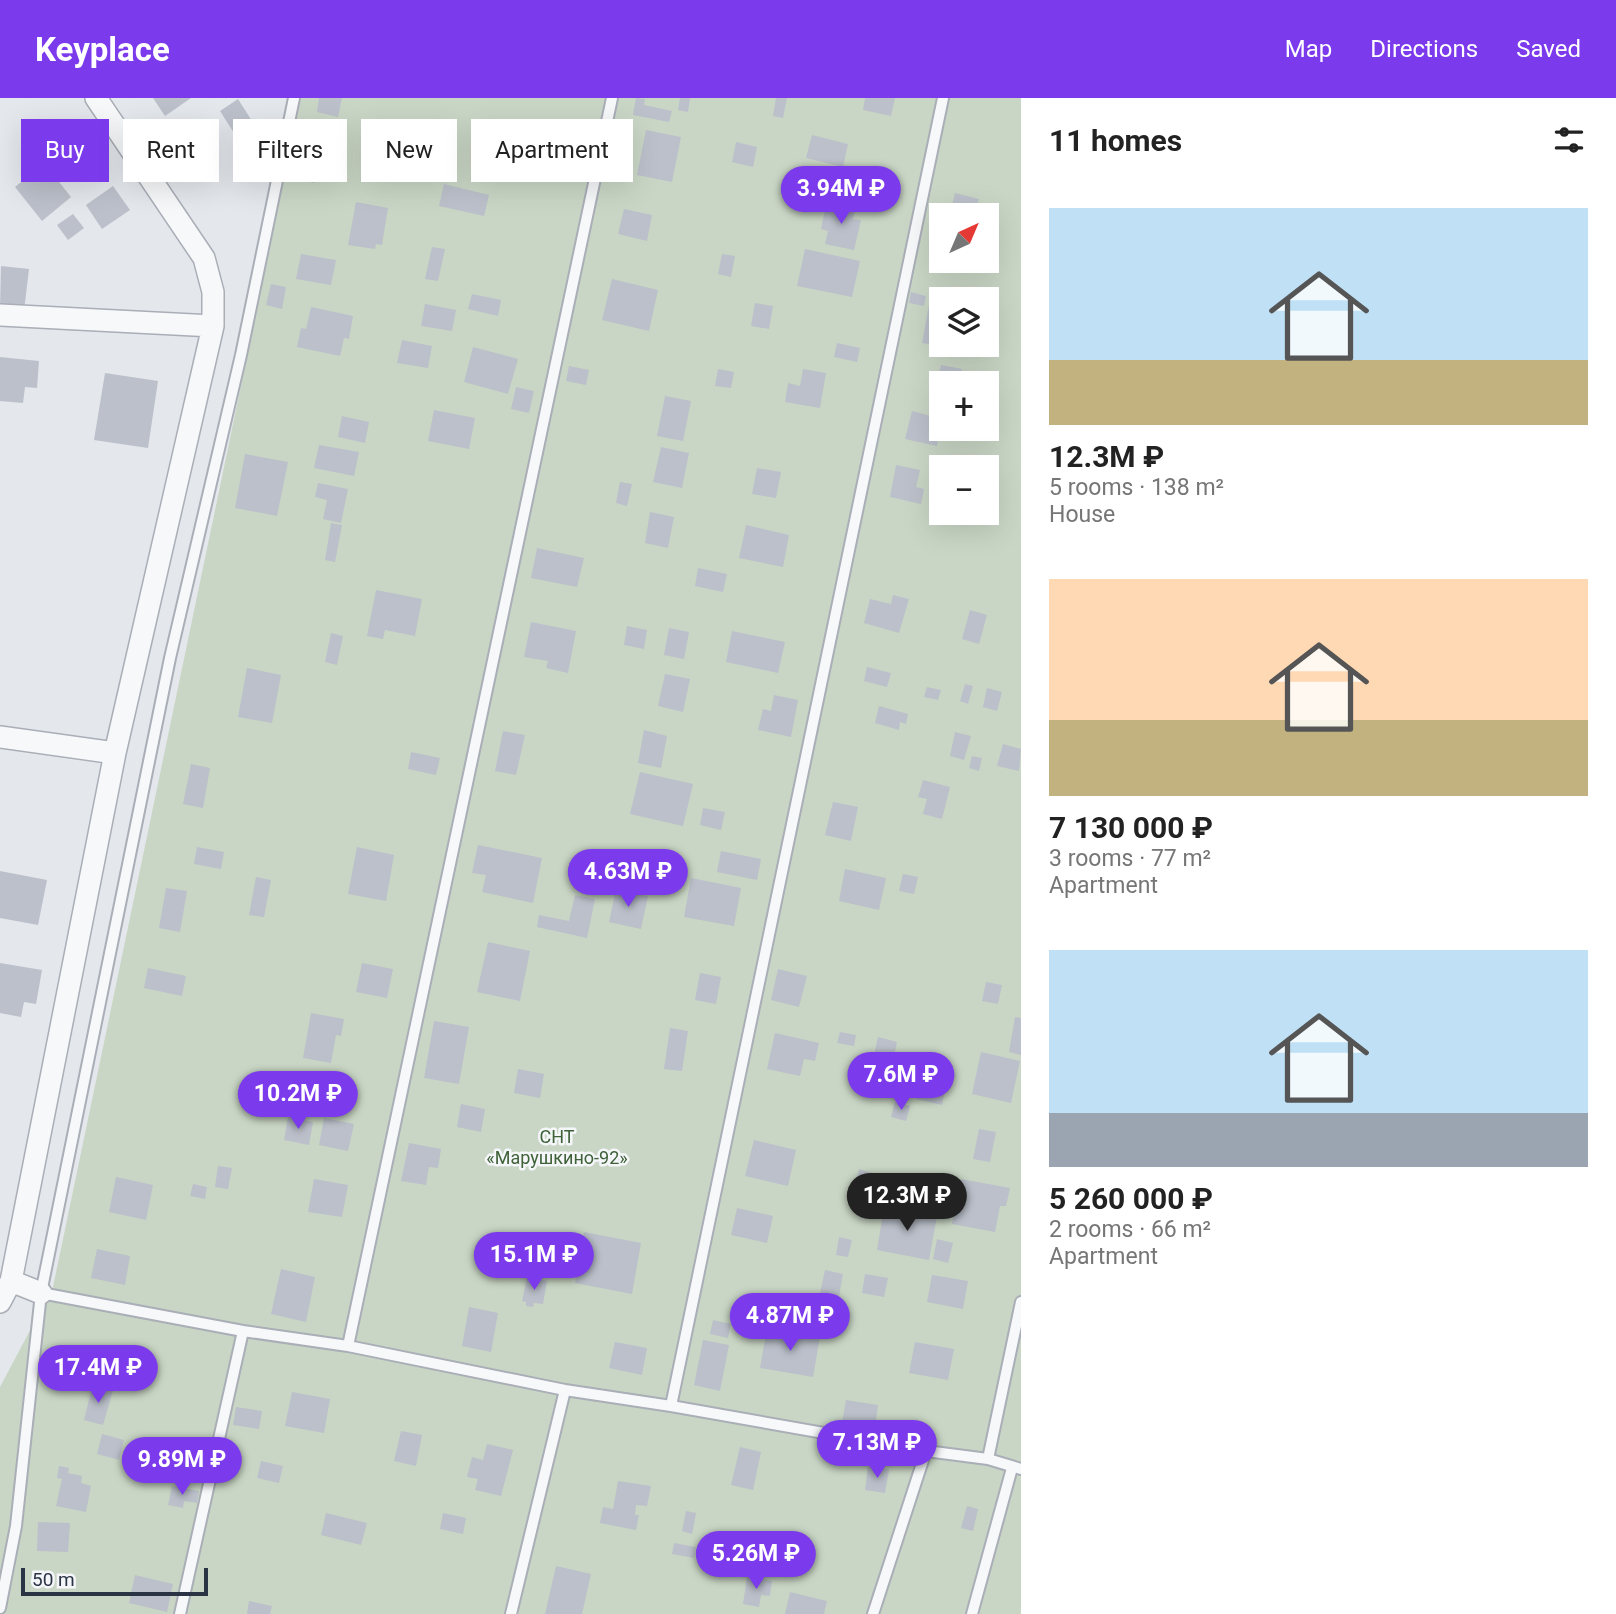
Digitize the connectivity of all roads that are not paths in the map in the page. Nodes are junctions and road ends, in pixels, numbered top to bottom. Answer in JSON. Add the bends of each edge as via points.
{"nodes":[{"id":1,"x":96,"y":98,"type":"edge"},
{"id":2,"x":294,"y":98,"type":"edge"},
{"id":3,"x":612,"y":98,"type":"edge"},
{"id":4,"x":943,"y":98,"type":"edge"},
{"id":5,"x":0,"y":315,"type":"edge"},
{"id":6,"x":213,"y":326,"type":"junction"},
{"id":7,"x":0,"y":737,"type":"edge"},
{"id":8,"x":115,"y":753,"type":"junction"},
{"id":9,"x":11,"y":1281,"type":"junction"},
{"id":10,"x":41,"y":1293,"type":"junction"},
{"id":11,"x":0,"y":1302,"type":"edge"},
{"id":12,"x":1021,"y":1302,"type":"edge"},
{"id":13,"x":243,"y":1331,"type":"junction"},
{"id":14,"x":348,"y":1346,"type":"junction"},
{"id":15,"x":565,"y":1390,"type":"junction"},
{"id":16,"x":671,"y":1406,"type":"junction"},
{"id":17,"x":926,"y":1451,"type":"junction"},
{"id":18,"x":988,"y":1459,"type":"junction"},
{"id":19,"x":1016,"y":1469,"type":"edge"},
{"id":20,"x":0,"y":1608,"type":"edge"},
{"id":21,"x":180,"y":1614,"type":"edge"},
{"id":22,"x":512,"y":1614,"type":"edge"},
{"id":23,"x":873,"y":1614,"type":"edge"},
{"id":24,"x":972,"y":1614,"type":"edge"}],
"edges":[{"from":1,"to":6,"type":"street","via":[[204,258],[213,292]]},
{"from":2,"to":10,"type":"lane","via":[[170,658]]},
{"from":3,"to":14,"type":"lane"},
{"from":4,"to":16,"type":"lane"},
{"from":5,"to":6,"type":"street"},
{"from":6,"to":8,"type":"street"},
{"from":7,"to":8,"type":"street"},
{"from":8,"to":9,"type":"street"},
{"from":9,"to":10,"type":"street"},
{"from":9,"to":11,"type":"street"},
{"from":10,"to":13,"type":"lane"},
{"from":10,"to":20,"type":"lane","via":[[16,1525]]},
{"from":12,"to":18,"type":"lane"},
{"from":13,"to":14,"type":"lane"},
{"from":13,"to":21,"type":"lane"},
{"from":14,"to":15,"type":"lane"},
{"from":15,"to":16,"type":"lane"},
{"from":15,"to":22,"type":"lane"},
{"from":16,"to":17,"type":"lane"},
{"from":17,"to":18,"type":"lane"},
{"from":17,"to":23,"type":"lane"},
{"from":18,"to":19,"type":"lane"},
{"from":19,"to":24,"type":"lane"}]}
